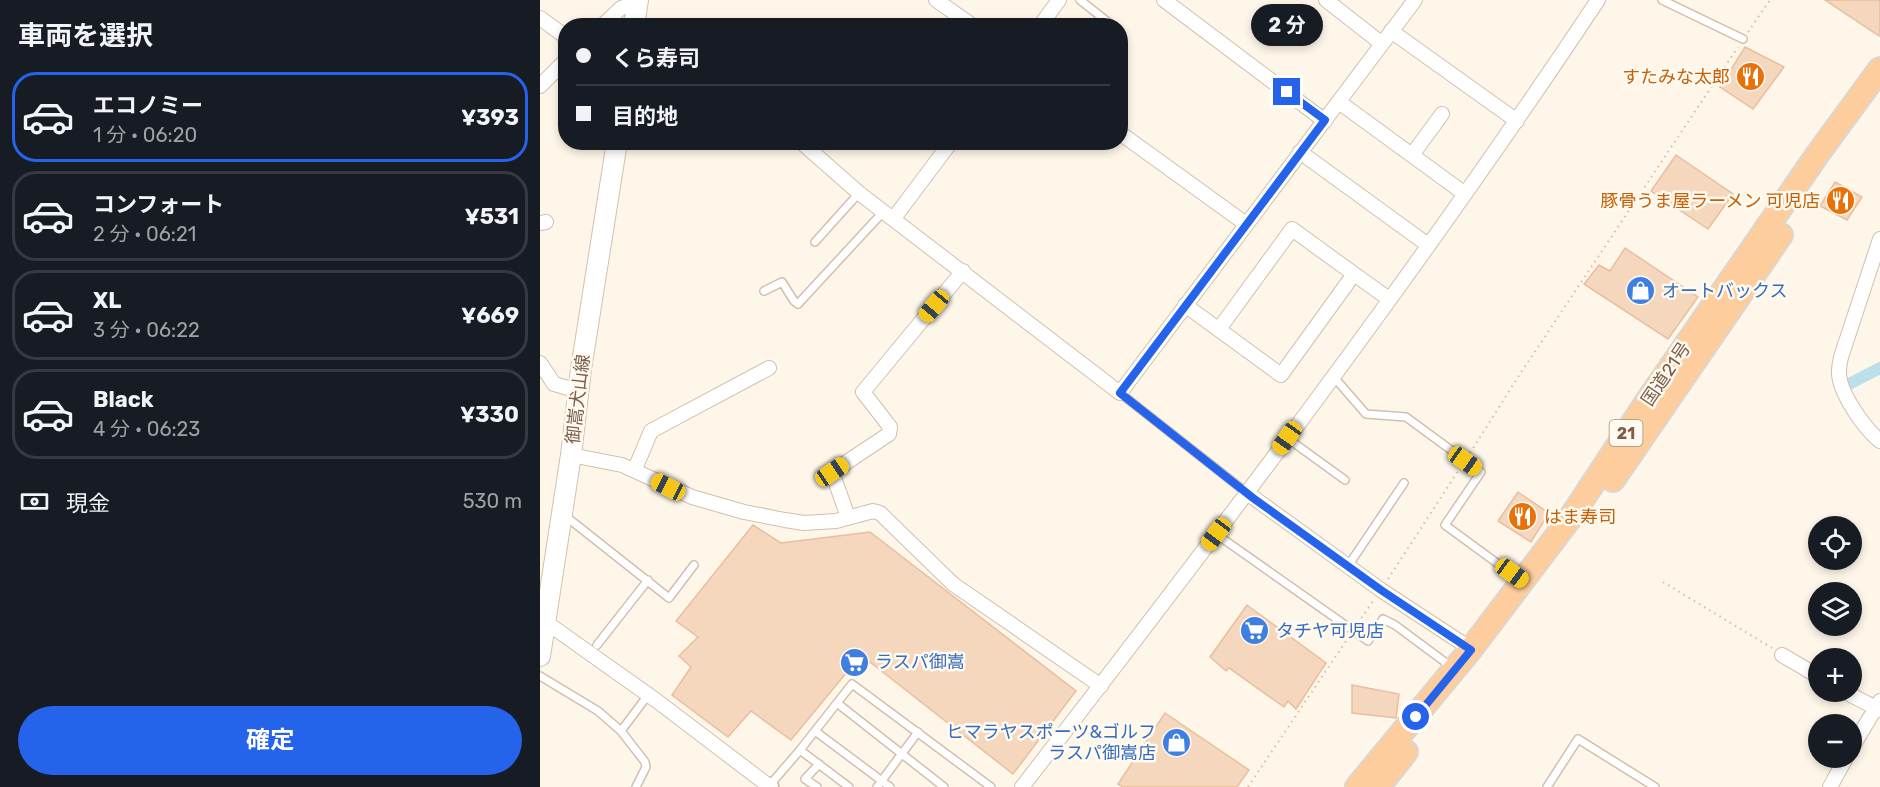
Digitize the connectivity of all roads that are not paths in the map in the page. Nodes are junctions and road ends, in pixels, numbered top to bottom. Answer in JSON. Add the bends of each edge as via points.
{"nodes":[{"id":1,"x":936,"y":0,"type":"edge"},
{"id":2,"x":1059,"y":0,"type":"edge"},
{"id":3,"x":1080,"y":0,"type":"edge"},
{"id":4,"x":1164,"y":0,"type":"edge"},
{"id":5,"x":1326,"y":0,"type":"edge"},
{"id":6,"x":1415,"y":0,"type":"edge"},
{"id":7,"x":1598,"y":0,"type":"edge"},
{"id":8,"x":1662,"y":0,"type":"edge"},
{"id":9,"x":632,"y":11,"type":"edge"},
{"id":10,"x":540,"y":18,"type":"edge"},
{"id":11,"x":618,"y":18,"type":"edge"},
{"id":12,"x":962,"y":18,"type":"edge"},
{"id":13,"x":1046,"y":18,"type":"edge"},
{"id":14,"x":1103,"y":18,"type":"edge"},
{"id":15,"x":558,"y":31,"type":"edge"},
{"id":16,"x":1391,"y":31,"type":"junction"},
{"id":17,"x":1743,"y":39,"type":"road end"},
{"id":18,"x":1381,"y":43,"type":"junction"},
{"id":19,"x":558,"y":68,"type":"edge"},
{"id":20,"x":1880,"y":69,"type":"edge"},
{"id":21,"x":540,"y":86,"type":"edge"},
{"id":22,"x":1880,"y":94,"type":"edge"},
{"id":23,"x":1339,"y":102,"type":"junction"},
{"id":24,"x":1442,"y":114,"type":"dead end"},
{"id":25,"x":1325,"y":120,"type":"junction"},
{"id":26,"x":1516,"y":121,"type":"junction"},
{"id":27,"x":1128,"y":139,"type":"edge"},
{"id":28,"x":616,"y":150,"type":"edge"},
{"id":29,"x":810,"y":150,"type":"edge"},
{"id":30,"x":944,"y":150,"type":"edge"},
{"id":31,"x":1300,"y":152,"type":"junction"},
{"id":32,"x":1412,"y":155,"type":"junction"},
{"id":33,"x":859,"y":193,"type":"junction"},
{"id":34,"x":1465,"y":194,"type":"junction"},
{"id":35,"x":889,"y":215,"type":"junction"},
{"id":36,"x":1246,"y":224,"type":"junction"},
{"id":37,"x":1880,"y":239,"type":"edge"},
{"id":38,"x":815,"y":242,"type":"dead end"},
{"id":39,"x":1428,"y":245,"type":"junction"},
{"id":40,"x":963,"y":271,"type":"junction"},
{"id":41,"x":1354,"y":274,"type":"junction"},
{"id":42,"x":764,"y":291,"type":"dead end"},
{"id":43,"x":1389,"y":299,"type":"junction"},
{"id":44,"x":1185,"y":305,"type":"junction"},
{"id":45,"x":1219,"y":329,"type":"junction"},
{"id":46,"x":540,"y":363,"type":"edge"},
{"id":47,"x":769,"y":368,"type":"dead end"},
{"id":48,"x":1333,"y":376,"type":"junction"},
{"id":49,"x":579,"y":392,"type":"junction"},
{"id":50,"x":1120,"y":393,"type":"junction"},
{"id":51,"x":1287,"y":438,"type":"junction"},
{"id":52,"x":1880,"y":441,"type":"edge"},
{"id":53,"x":571,"y":455,"type":"junction"},
{"id":54,"x":635,"y":469,"type":"junction"},
{"id":55,"x":1344,"y":480,"type":"dead end"},
{"id":56,"x":1404,"y":483,"type":"dead end"},
{"id":57,"x":1247,"y":493,"type":"junction"},
{"id":58,"x":562,"y":514,"type":"junction"},
{"id":59,"x":848,"y":518,"type":"junction"},
{"id":60,"x":1216,"y":534,"type":"junction"},
{"id":61,"x":694,"y":565,"type":"dead end"},
{"id":62,"x":1348,"y":566,"type":"junction"},
{"id":63,"x":648,"y":580,"type":"junction"},
{"id":64,"x":1522,"y":581,"type":"junction"},
{"id":65,"x":542,"y":620,"type":"edge"},
{"id":66,"x":597,"y":645,"type":"dead end"},
{"id":67,"x":1471,"y":650,"type":"junction"},
{"id":68,"x":1782,"y":655,"type":"road end"},
{"id":69,"x":540,"y":656,"type":"edge"},
{"id":70,"x":1455,"y":669,"type":"junction"},
{"id":71,"x":1808,"y":670,"type":"edge"},
{"id":72,"x":540,"y":676,"type":"edge"},
{"id":73,"x":1101,"y":686,"type":"junction"},
{"id":74,"x":648,"y":695,"type":"junction"},
{"id":75,"x":1862,"y":700,"type":"edge"},
{"id":76,"x":837,"y":703,"type":"junction"},
{"id":77,"x":1878,"y":707,"type":"edge"},
{"id":78,"x":621,"y":731,"type":"junction"},
{"id":79,"x":815,"y":731,"type":"junction"},
{"id":80,"x":918,"y":732,"type":"junction"},
{"id":81,"x":1862,"y":732,"type":"edge"},
{"id":82,"x":800,"y":750,"type":"junction"},
{"id":83,"x":902,"y":754,"type":"junction"},
{"id":84,"x":819,"y":764,"type":"junction"},
{"id":85,"x":1840,"y":768,"type":"edge"},
{"id":86,"x":879,"y":784,"type":"edge"},
{"id":87,"x":770,"y":786,"type":"edge"},
{"id":88,"x":636,"y":787,"type":"edge"},
{"id":89,"x":817,"y":787,"type":"edge"},
{"id":90,"x":849,"y":787,"type":"edge"},
{"id":91,"x":890,"y":787,"type":"edge"},
{"id":92,"x":944,"y":787,"type":"edge"},
{"id":93,"x":992,"y":787,"type":"edge"},
{"id":94,"x":1022,"y":787,"type":"edge"},
{"id":95,"x":1357,"y":787,"type":"edge"},
{"id":96,"x":1378,"y":787,"type":"edge"},
{"id":97,"x":1548,"y":787,"type":"edge"},
{"id":98,"x":1655,"y":787,"type":"edge"},
{"id":99,"x":1830,"y":787,"type":"edge"}],
"edges":[{"from":1,"to":12,"type":"street"},
{"from":2,"to":13,"type":"street"},
{"from":3,"to":14,"type":"lane"},
{"from":4,"to":25,"type":"street"},
{"from":5,"to":18,"type":"street"},
{"from":6,"to":16,"type":"street"},
{"from":7,"to":26,"type":"street"},
{"from":8,"to":17,"type":"lane"},
{"from":9,"to":11,"type":"street"},
{"from":10,"to":15,"type":"street"},
{"from":16,"to":18,"type":"street"},
{"from":16,"to":26,"type":"street"},
{"from":18,"to":23,"type":"street"},
{"from":19,"to":21,"type":"street"},
{"from":20,"to":64,"type":"highway","name":"国道21号","number":"21","via":[[1654,391],[1571,517]]},
{"from":22,"to":96,"type":"highway","name":"国道21号","number":"21","via":[[1582,525]]},
{"from":23,"to":25,"type":"street"},
{"from":23,"to":32,"type":"street"},
{"from":24,"to":32,"type":"street"},
{"from":25,"to":31,"type":"street"},
{"from":26,"to":34,"type":"street"},
{"from":27,"to":36,"type":"street"},
{"from":28,"to":49,"type":"main road","name":"御嵩犬山線"},
{"from":29,"to":33,"type":"street"},
{"from":30,"to":35,"type":"street"},
{"from":31,"to":36,"type":"street"},
{"from":31,"to":39,"type":"street"},
{"from":32,"to":34,"type":"street"},
{"from":33,"to":35,"type":"street"},
{"from":33,"to":38,"type":"lane"},
{"from":34,"to":39,"type":"street"},
{"from":35,"to":40,"type":"street"},
{"from":35,"to":42,"type":"lane","via":[[798,304],[782,282]]},
{"from":36,"to":44,"type":"street"},
{"from":37,"to":52,"type":"street","via":[[1838,372],[1842,388],[1868,432]]},
{"from":39,"to":43,"type":"street"},
{"from":40,"to":50,"type":"street"},
{"from":40,"to":59,"type":"street","via":[[863,392],[890,427],[889,434],[832,472]]},
{"from":41,"to":43,"type":"street"},
{"from":41,"to":45,"type":"street","via":[[1292,229]]},
{"from":41,"to":45,"type":"street","via":[[1281,375]]},
{"from":43,"to":48,"type":"street"},
{"from":44,"to":45,"type":"street"},
{"from":44,"to":50,"type":"street"},
{"from":46,"to":49,"type":"street","via":[[555,384]]},
{"from":47,"to":54,"type":"street","via":[[651,432]]},
{"from":48,"to":51,"type":"street"},
{"from":48,"to":64,"type":"lane","via":[[1366,414],[1406,417],[1481,472],[1445,525]]},
{"from":49,"to":53,"type":"main road","name":"御嵩犬山線"},
{"from":50,"to":57,"type":"lane"},
{"from":51,"to":55,"type":"lane"},
{"from":51,"to":57,"type":"street"},
{"from":53,"to":54,"type":"street"},
{"from":53,"to":58,"type":"main road","name":"御嵩犬山線"},
{"from":54,"to":59,"type":"street","via":[[684,494],[744,512],[804,522]]},
{"from":56,"to":62,"type":"lane"},
{"from":57,"to":60,"type":"street"},
{"from":57,"to":62,"type":"street"},
{"from":58,"to":63,"type":"lane"},
{"from":58,"to":65,"type":"main road","name":"御嵩犬山線"},
{"from":59,"to":73,"type":"street","via":[[880,513],[953,585]]},
{"from":60,"to":70,"type":"lane","via":[[1368,641],[1383,619]]},
{"from":60,"to":73,"type":"street"},
{"from":61,"to":63,"type":"lane","via":[[669,598]]},
{"from":62,"to":67,"type":"street"},
{"from":63,"to":66,"type":"lane"},
{"from":64,"to":67,"type":"highway","name":"国道21号","number":"21"},
{"from":65,"to":69,"type":"main road","name":"御嵩犬山線"},
{"from":65,"to":74,"type":"street"},
{"from":67,"to":70,"type":"highway","name":"国道21号","number":"21"},
{"from":68,"to":71,"type":"street"},
{"from":70,"to":95,"type":"highway","name":"国道21号","number":"21"},
{"from":72,"to":78,"type":"lane","via":[[598,711]]},
{"from":73,"to":94,"type":"street"},
{"from":74,"to":78,"type":"lane"},
{"from":74,"to":87,"type":"street"},
{"from":75,"to":77,"type":"street"},
{"from":76,"to":79,"type":"lane"},
{"from":76,"to":80,"type":"lane","via":[[852,684]]},
{"from":76,"to":83,"type":"lane"},
{"from":77,"to":81,"type":"street"},
{"from":78,"to":88,"type":"lane","via":[[645,762]]},
{"from":79,"to":82,"type":"lane"},
{"from":79,"to":86,"type":"lane"},
{"from":80,"to":83,"type":"lane"},
{"from":80,"to":93,"type":"lane"},
{"from":82,"to":84,"type":"lane"},
{"from":82,"to":87,"type":"lane"},
{"from":83,"to":86,"type":"lane"},
{"from":83,"to":92,"type":"lane"},
{"from":84,"to":89,"type":"lane","via":[[806,779]]},
{"from":84,"to":90,"type":"lane"},
{"from":85,"to":99,"type":"street"},
{"from":86,"to":91,"type":"lane"},
{"from":97,"to":98,"type":"lane","via":[[1578,739]]}]}
